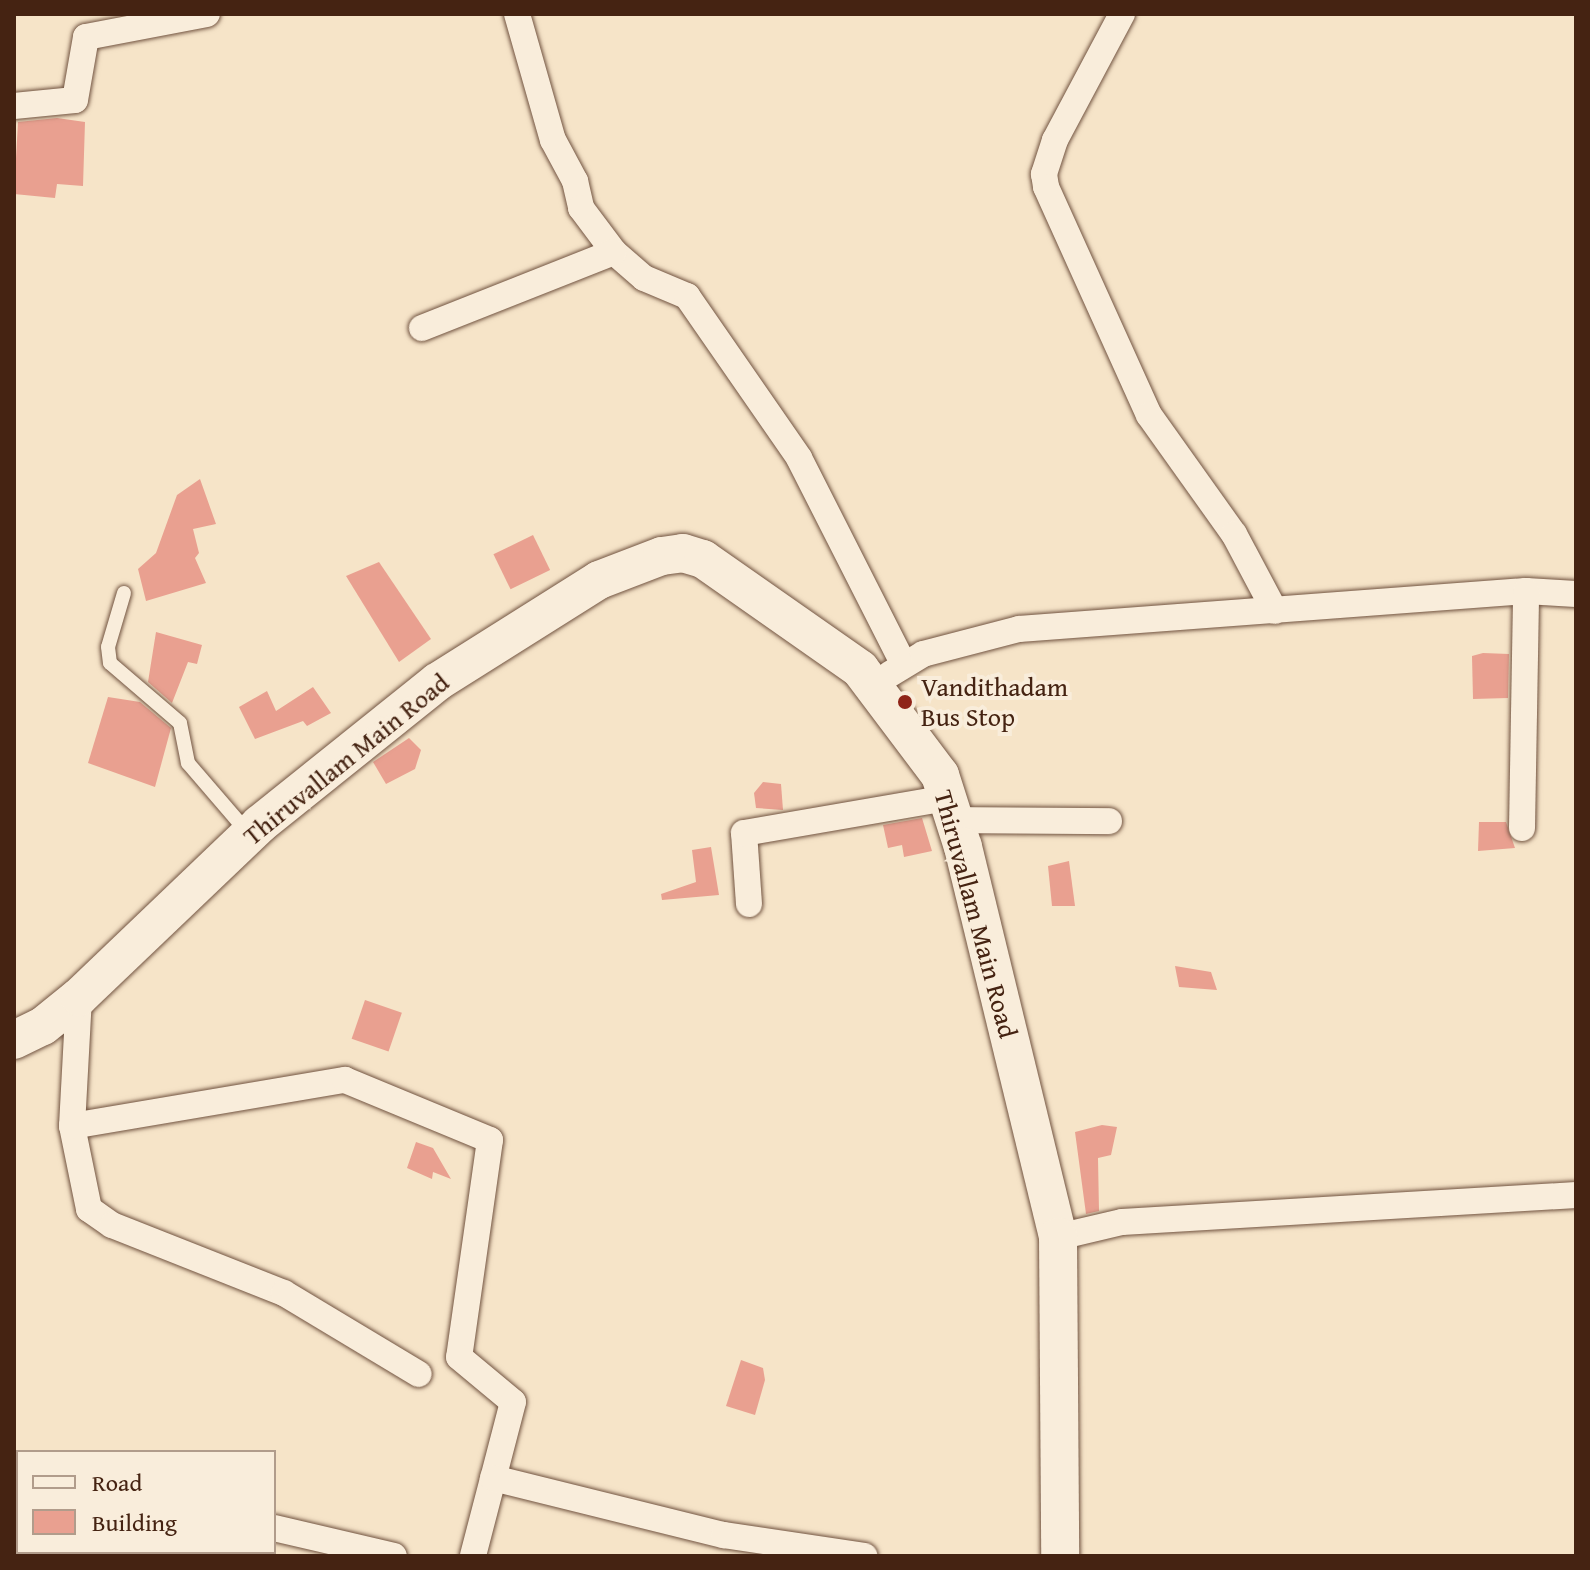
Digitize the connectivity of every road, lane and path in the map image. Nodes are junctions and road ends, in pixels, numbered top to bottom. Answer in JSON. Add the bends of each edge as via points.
{"nodes":[{"id":1,"x":207,"y":14,"type":"edge"},
{"id":2,"x":517,"y":14,"type":"edge"},
{"id":3,"x":1122,"y":14,"type":"edge"},
{"id":4,"x":164,"y":18,"type":"edge"},
{"id":5,"x":14,"y":106,"type":"edge"},
{"id":6,"x":614,"y":252,"type":"junction"},
{"id":7,"x":422,"y":328,"type":"dead end"},
{"id":8,"x":1526,"y":591,"type":"junction"},
{"id":9,"x":124,"y":593,"type":"dead end"},
{"id":10,"x":1576,"y":594,"type":"edge"},
{"id":11,"x":1275,"y":611,"type":"junction"},
{"id":12,"x":890,"y":674,"type":"junction"},
{"id":13,"x":951,"y":809,"type":"junction"},
{"id":14,"x":1109,"y":821,"type":"dead end"},
{"id":15,"x":1522,"y":828,"type":"dead end"},
{"id":16,"x":249,"y":834,"type":"junction"},
{"id":17,"x":749,"y":904,"type":"dead end"},
{"id":18,"x":79,"y":997,"type":"junction"},
{"id":19,"x":14,"y":1040,"type":"edge"},
{"id":20,"x":72,"y":1126,"type":"junction"},
{"id":21,"x":1576,"y":1195,"type":"edge"},
{"id":22,"x":1058,"y":1237,"type":"junction"},
{"id":23,"x":419,"y":1374,"type":"dead end"},
{"id":24,"x":493,"y":1478,"type":"junction"},
{"id":25,"x":276,"y":1528,"type":"edge"},
{"id":26,"x":394,"y":1556,"type":"edge"},
{"id":27,"x":473,"y":1556,"type":"edge"},
{"id":28,"x":864,"y":1556,"type":"edge"},
{"id":29,"x":1060,"y":1556,"type":"edge"}],
"edges":[{"from":1,"to":4,"type":"street"},
{"from":2,"to":6,"type":"street","via":[[553,140],[575,181],[581,208]]},
{"from":3,"to":11,"type":"street","via":[[1055,140],[1044,174],[1046,187],[1149,415],[1234,534]]},
{"from":4,"to":5,"type":"street","via":[[86,37],[75,100]]},
{"from":6,"to":7,"type":"street"},
{"from":6,"to":12,"type":"street","via":[[644,278],[687,296],[799,458]]},
{"from":8,"to":10,"type":"street"},
{"from":8,"to":11,"type":"street"},
{"from":8,"to":15,"type":"street"},
{"from":9,"to":16,"type":"lane","via":[[108,647],[110,663],[180,723],[188,763]]},
{"from":11,"to":12,"type":"street","via":[[1019,629]]},
{"from":12,"to":13,"type":"main road","name":"Thiruvallam Main Road"},
{"from":12,"to":16,"type":"main road","name":"Thiruvallam Main Road","via":[[730,573],[683,553],[662,556],[599,580],[437,682]]},
{"from":13,"to":14,"type":"street"},
{"from":13,"to":17,"type":"street","via":[[744,833]]},
{"from":13,"to":22,"type":"main road","name":"Thiruvallam Main Road"},
{"from":16,"to":18,"type":"main road","name":"Thiruvallam Main Road"},
{"from":18,"to":19,"type":"main road","name":"Thiruvallam Main Road","via":[[43,1026]]},
{"from":18,"to":20,"type":"street"},
{"from":20,"to":23,"type":"street","via":[[84,1200],[96,1215],[284,1293]]},
{"from":20,"to":24,"type":"street","via":[[345,1080],[490,1140],[459,1357],[513,1402]]},
{"from":21,"to":22,"type":"street","via":[[1122,1222]]},
{"from":22,"to":29,"type":"main road","name":"Thiruvallam Main Road"},
{"from":24,"to":27,"type":"street"},
{"from":24,"to":28,"type":"street","via":[[724,1535]]},
{"from":25,"to":26,"type":"street"}]}
